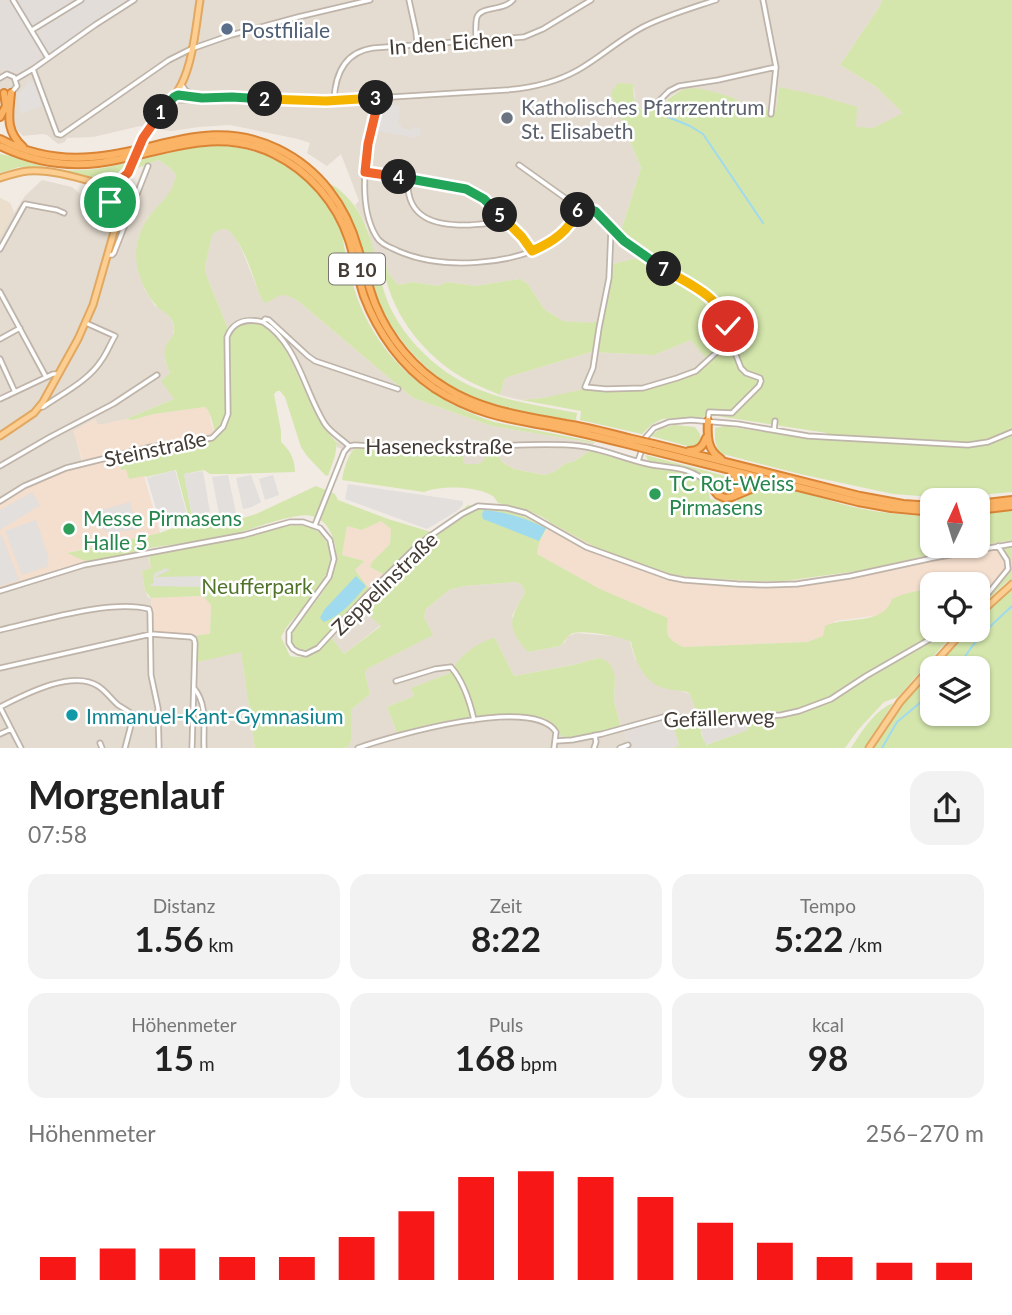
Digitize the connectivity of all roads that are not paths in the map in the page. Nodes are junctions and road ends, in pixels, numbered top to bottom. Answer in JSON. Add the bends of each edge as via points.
{"nodes":[{"id":1,"x":13,"y":0,"type":"edge"},
{"id":2,"x":82,"y":0,"type":"edge"},
{"id":3,"x":134,"y":0,"type":"edge"},
{"id":4,"x":200,"y":0,"type":"edge"},
{"id":5,"x":370,"y":0,"type":"edge"},
{"id":6,"x":409,"y":0,"type":"edge"},
{"id":7,"x":513,"y":0,"type":"edge"},
{"id":8,"x":591,"y":0,"type":"edge"},
{"id":9,"x":716,"y":0,"type":"edge"},
{"id":10,"x":764,"y":0,"type":"edge"},
{"id":11,"x":31,"y":30,"type":"junction"},
{"id":12,"x":476,"y":41,"type":"junction"},
{"id":13,"x":417,"y":44,"type":"junction"},
{"id":14,"x":191,"y":49,"type":"junction"},
{"id":15,"x":48,"y":58,"type":"junction"},
{"id":16,"x":776,"y":68,"type":"junction"},
{"id":17,"x":33,"y":69,"type":"junction"},
{"id":18,"x":1,"y":75,"type":"edge"},
{"id":19,"x":16,"y":79,"type":"junction"},
{"id":20,"x":181,"y":85,"type":"junction"},
{"id":21,"x":5,"y":92,"type":"edge"},
{"id":22,"x":174,"y":97,"type":"junction"},
{"id":23,"x":202,"y":98,"type":"junction"},
{"id":24,"x":379,"y":98,"type":"junction"},
{"id":25,"x":334,"y":101,"type":"junction"},
{"id":26,"x":653,"y":107,"type":"dead end"},
{"id":27,"x":771,"y":114,"type":"dead end"},
{"id":28,"x":0,"y":117,"type":"edge"},
{"id":29,"x":0,"y":139,"type":"edge"},
{"id":30,"x":0,"y":146,"type":"edge"},
{"id":31,"x":0,"y":152,"type":"edge"},
{"id":32,"x":31,"y":152,"type":"junction"},
{"id":33,"x":18,"y":154,"type":"junction"},
{"id":34,"x":519,"y":165,"type":"dead end"},
{"id":35,"x":148,"y":166,"type":"dead end"},
{"id":36,"x":365,"y":172,"type":"junction"},
{"id":37,"x":0,"y":178,"type":"edge"},
{"id":38,"x":408,"y":178,"type":"junction"},
{"id":39,"x":118,"y":182,"type":"junction"},
{"id":40,"x":100,"y":184,"type":"junction"},
{"id":41,"x":111,"y":197,"type":"junction"},
{"id":42,"x":579,"y":206,"type":"junction"},
{"id":43,"x":64,"y":213,"type":"dead end"},
{"id":44,"x":502,"y":218,"type":"junction"},
{"id":45,"x":611,"y":230,"type":"junction"},
{"id":46,"x":0,"y":250,"type":"edge"},
{"id":47,"x":532,"y":251,"type":"junction"},
{"id":48,"x":108,"y":255,"type":"junction"},
{"id":49,"x":0,"y":292,"type":"edge"},
{"id":50,"x":263,"y":322,"type":"junction"},
{"id":51,"x":86,"y":323,"type":"junction"},
{"id":52,"x":20,"y":328,"type":"junction"},
{"id":53,"x":0,"y":339,"type":"edge"},
{"id":54,"x":730,"y":340,"type":"junction"},
{"id":55,"x":0,"y":359,"type":"edge"},
{"id":56,"x":59,"y":374,"type":"junction"},
{"id":57,"x":157,"y":375,"type":"dead end"},
{"id":58,"x":46,"y":377,"type":"junction"},
{"id":59,"x":398,"y":389,"type":"dead end"},
{"id":60,"x":15,"y":392,"type":"junction"},
{"id":61,"x":0,"y":399,"type":"edge"},
{"id":62,"x":40,"y":407,"type":"junction"},
{"id":63,"x":708,"y":421,"type":"junction"},
{"id":64,"x":775,"y":421,"type":"dead end"},
{"id":65,"x":774,"y":430,"type":"junction"},
{"id":66,"x":1012,"y":432,"type":"edge"},
{"id":67,"x":707,"y":433,"type":"junction"},
{"id":68,"x":0,"y":436,"type":"edge"},
{"id":69,"x":627,"y":441,"type":"junction"},
{"id":70,"x":349,"y":446,"type":"junction"},
{"id":71,"x":652,"y":447,"type":"junction"},
{"id":72,"x":678,"y":450,"type":"junction"},
{"id":73,"x":638,"y":461,"type":"junction"},
{"id":74,"x":729,"y":463,"type":"junction"},
{"id":75,"x":0,"y":466,"type":"edge"},
{"id":76,"x":720,"y":467,"type":"junction"},
{"id":77,"x":708,"y":483,"type":"joint"},
{"id":78,"x":789,"y":485,"type":"junction"},
{"id":79,"x":732,"y":497,"type":"junction"},
{"id":80,"x":1012,"y":500,"type":"edge"},
{"id":81,"x":0,"y":501,"type":"edge"},
{"id":82,"x":990,"y":503,"type":"edge"},
{"id":83,"x":920,"y":505,"type":"edge"},
{"id":84,"x":1012,"y":506,"type":"edge"},
{"id":85,"x":990,"y":509,"type":"edge"},
{"id":86,"x":920,"y":510,"type":"edge"},
{"id":87,"x":315,"y":525,"type":"junction"},
{"id":88,"x":1012,"y":544,"type":"edge"},
{"id":89,"x":998,"y":545,"type":"junction"},
{"id":90,"x":1012,"y":584,"type":"edge"},
{"id":91,"x":0,"y":591,"type":"edge"},
{"id":92,"x":990,"y":591,"type":"edge"},
{"id":93,"x":990,"y":604,"type":"edge"},
{"id":94,"x":0,"y":631,"type":"edge"},
{"id":95,"x":151,"y":634,"type":"junction"},
{"id":96,"x":925,"y":642,"type":"edge"},
{"id":97,"x":953,"y":642,"type":"edge"},
{"id":98,"x":0,"y":668,"type":"edge"},
{"id":99,"x":396,"y":681,"type":"dead end"},
{"id":100,"x":194,"y":688,"type":"junction"},
{"id":101,"x":0,"y":707,"type":"edge"},
{"id":102,"x":474,"y":720,"type":"junction"},
{"id":103,"x":11,"y":729,"type":"junction"},
{"id":104,"x":0,"y":734,"type":"edge"},
{"id":105,"x":595,"y":735,"type":"junction"},
{"id":106,"x":556,"y":741,"type":"junction"},
{"id":107,"x":628,"y":745,"type":"dead end"},
{"id":108,"x":21,"y":748,"type":"edge"},
{"id":109,"x":125,"y":748,"type":"edge"},
{"id":110,"x":159,"y":748,"type":"edge"},
{"id":111,"x":192,"y":748,"type":"edge"},
{"id":112,"x":204,"y":748,"type":"edge"},
{"id":113,"x":358,"y":748,"type":"edge"},
{"id":114,"x":554,"y":748,"type":"edge"},
{"id":115,"x":594,"y":748,"type":"edge"},
{"id":116,"x":620,"y":748,"type":"edge"},
{"id":117,"x":869,"y":748,"type":"edge"}],
"edges":[{"from":1,"to":11,"type":"street"},
{"from":2,"to":11,"type":"street"},
{"from":3,"to":15,"type":"street"},
{"from":4,"to":14,"type":"main road"},
{"from":5,"to":14,"type":"street"},
{"from":6,"to":13,"type":"street"},
{"from":7,"to":12,"type":"street","via":[[479,14]]},
{"from":8,"to":12,"type":"street","name":"In den Eichen","via":[[530,35]]},
{"from":9,"to":24,"type":"street","via":[[645,26],[579,69],[544,84]]},
{"from":10,"to":16,"type":"street"},
{"from":11,"to":15,"type":"street"},
{"from":12,"to":13,"type":"street","name":"In den Eichen"},
{"from":13,"to":25,"type":"street","name":"In den Eichen","via":[[355,53],[340,74]]},
{"from":14,"to":17,"type":"street","via":[[59,135]]},
{"from":14,"to":20,"type":"main road"},
{"from":15,"to":17,"type":"street"},
{"from":16,"to":26,"type":"street","via":[[679,86]]},
{"from":16,"to":27,"type":"street"},
{"from":17,"to":19,"type":"street"},
{"from":18,"to":19,"type":"street"},
{"from":19,"to":21,"type":"street","via":[[17,86]]},
{"from":20,"to":22,"type":"main road"},
{"from":20,"to":23,"type":"street"},
{"from":21,"to":28,"type":"highway","via":[[6,106]]},
{"from":21,"to":32,"type":"highway","via":[[11,133]]},
{"from":22,"to":23,"type":"street"},
{"from":22,"to":39,"type":"main road","bridge":true},
{"from":23,"to":25,"type":"street"},
{"from":24,"to":25,"type":"street"},
{"from":24,"to":36,"type":"street"},
{"from":29,"to":32,"type":"highway","number":"B 10"},
{"from":30,"to":33,"type":"highway","number":"B 10"},
{"from":31,"to":33,"type":"highway"},
{"from":32,"to":69,"type":"highway","number":"B 10","via":[[94,157],[211,135],[246,138],[275,147],[313,172],[338,202],[383,321],[409,358],[436,382],[494,410],[590,428]]},
{"from":33,"to":69,"type":"highway","number":"B 10","via":[[56,163],[89,164],[211,141],[245,144],[273,153],[322,191],[348,238],[374,319],[396,353],[425,381],[491,415]]},
{"from":34,"to":42,"type":"street"},
{"from":35,"to":48,"type":"street","via":[[114,253]]},
{"from":36,"to":38,"type":"street"},
{"from":36,"to":47,"type":"street","via":[[373,230],[377,239],[390,247],[432,261],[460,262]]},
{"from":37,"to":40,"type":"main road","via":[[33,171]]},
{"from":38,"to":44,"type":"street","via":[[473,191]]},
{"from":38,"to":44,"type":"street","via":[[410,201],[428,220],[464,225]]},
{"from":39,"to":40,"type":"main road","via":[[107,178]]},
{"from":39,"to":41,"type":"main road","via":[[119,190]]},
{"from":40,"to":41,"type":"main road","via":[[100,191]]},
{"from":41,"to":48,"type":"main road","via":[[113,235]]},
{"from":42,"to":45,"type":"street","via":[[595,211]]},
{"from":42,"to":47,"type":"street","via":[[565,232]]},
{"from":43,"to":46,"type":"street","via":[[25,204]]},
{"from":44,"to":47,"type":"street"},
{"from":45,"to":54,"type":"street","via":[[712,300],[728,321]]},
{"from":45,"to":54,"type":"street","via":[[609,278],[593,368],[585,387],[643,388],[677,378],[696,371]]},
{"from":48,"to":51,"type":"main road"},
{"from":49,"to":52,"type":"street"},
{"from":50,"to":59,"type":"street","via":[[275,324],[315,360]]},
{"from":50,"to":70,"type":"street","name":"Haseneckstraße","via":[[287,347],[326,425]]},
{"from":50,"to":81,"type":"street","name":"Steinstraße","via":[[248,320],[229,332],[228,414],[216,435],[66,468]]},
{"from":51,"to":56,"type":"main road"},
{"from":51,"to":62,"type":"street","via":[[115,336],[104,358]]},
{"from":52,"to":53,"type":"street"},
{"from":52,"to":58,"type":"street"},
{"from":54,"to":63,"type":"street","via":[[741,368],[761,383],[732,413],[709,412]]},
{"from":55,"to":60,"type":"street"},
{"from":56,"to":58,"type":"street"},
{"from":56,"to":62,"type":"main road"},
{"from":57,"to":75,"type":"street"},
{"from":58,"to":60,"type":"street"},
{"from":60,"to":61,"type":"street"},
{"from":62,"to":68,"type":"main road"},
{"from":63,"to":65,"type":"street"},
{"from":63,"to":67,"type":"highway"},
{"from":63,"to":73,"type":"street","via":[[660,424],[646,437]]},
{"from":64,"to":65,"type":"street"},
{"from":65,"to":66,"type":"street","via":[[827,438],[968,445]]},
{"from":67,"to":72,"type":"highway","via":[[700,449]]},
{"from":67,"to":74,"type":"highway","via":[[713,453]]},
{"from":69,"to":71,"type":"highway","number":"B 10","bridge":true},
{"from":70,"to":73,"type":"street","name":"Haseneckstraße","via":[[578,446]]},
{"from":70,"to":87,"type":"street"},
{"from":71,"to":72,"type":"highway","number":"B 10"},
{"from":71,"to":76,"type":"highway","number":"B 10"},
{"from":72,"to":74,"type":"highway","number":"B 10"},
{"from":73,"to":77,"type":"street","name":"Haseneckstraße","via":[[683,469]]},
{"from":74,"to":83,"type":"highway","number":"B 10","via":[[860,496]]},
{"from":76,"to":78,"type":"highway","number":"B 10"},
{"from":76,"to":79,"type":"highway","via":[[738,480]]},
{"from":77,"to":79,"type":"highway","via":[[721,497]]},
{"from":78,"to":79,"type":"highway","via":[[761,485]]},
{"from":78,"to":86,"type":"highway","number":"B 10"},
{"from":80,"to":82,"type":"highway"},
{"from":84,"to":85,"type":"highway"},
{"from":87,"to":89,"type":"street","name":"Zeppelinstraße","via":[[330,540],[333,564],[330,577],[289,632],[290,646],[306,654],[318,648],[417,546],[478,506],[526,513],[586,547],[669,577],[737,584],[850,576]]},
{"from":87,"to":91,"type":"street","via":[[290,522],[84,565]]},
{"from":88,"to":89,"type":"street","name":"Zeppelinstraße"},
{"from":89,"to":92,"type":"street","via":[[1008,569]]},
{"from":90,"to":93,"type":"main road"},
{"from":94,"to":95,"type":"street","via":[[85,611],[145,608],[150,613]]},
{"from":95,"to":98,"type":"street"},
{"from":95,"to":100,"type":"street","via":[[194,639]]},
{"from":95,"to":110,"type":"street"},
{"from":96,"to":105,"type":"street","name":"Gefällerweg","via":[[831,699],[799,711],[709,720],[671,716]]},
{"from":97,"to":117,"type":"main road","via":[[900,702]]},
{"from":99,"to":102,"type":"street","via":[[451,667]]},
{"from":100,"to":111,"type":"street"},
{"from":100,"to":112,"type":"street","via":[[204,709]]},
{"from":101,"to":103,"type":"street"},
{"from":101,"to":109,"type":"street","via":[[48,685],[83,681],[98,685],[133,716]]},
{"from":102,"to":106,"type":"street","via":[[547,722]]},
{"from":102,"to":113,"type":"street","via":[[411,731]]},
{"from":103,"to":104,"type":"street"},
{"from":103,"to":108,"type":"street"},
{"from":105,"to":106,"type":"street","name":"Gefällerweg"},
{"from":105,"to":115,"type":"street"},
{"from":106,"to":114,"type":"street"},
{"from":107,"to":116,"type":"street"}]}
